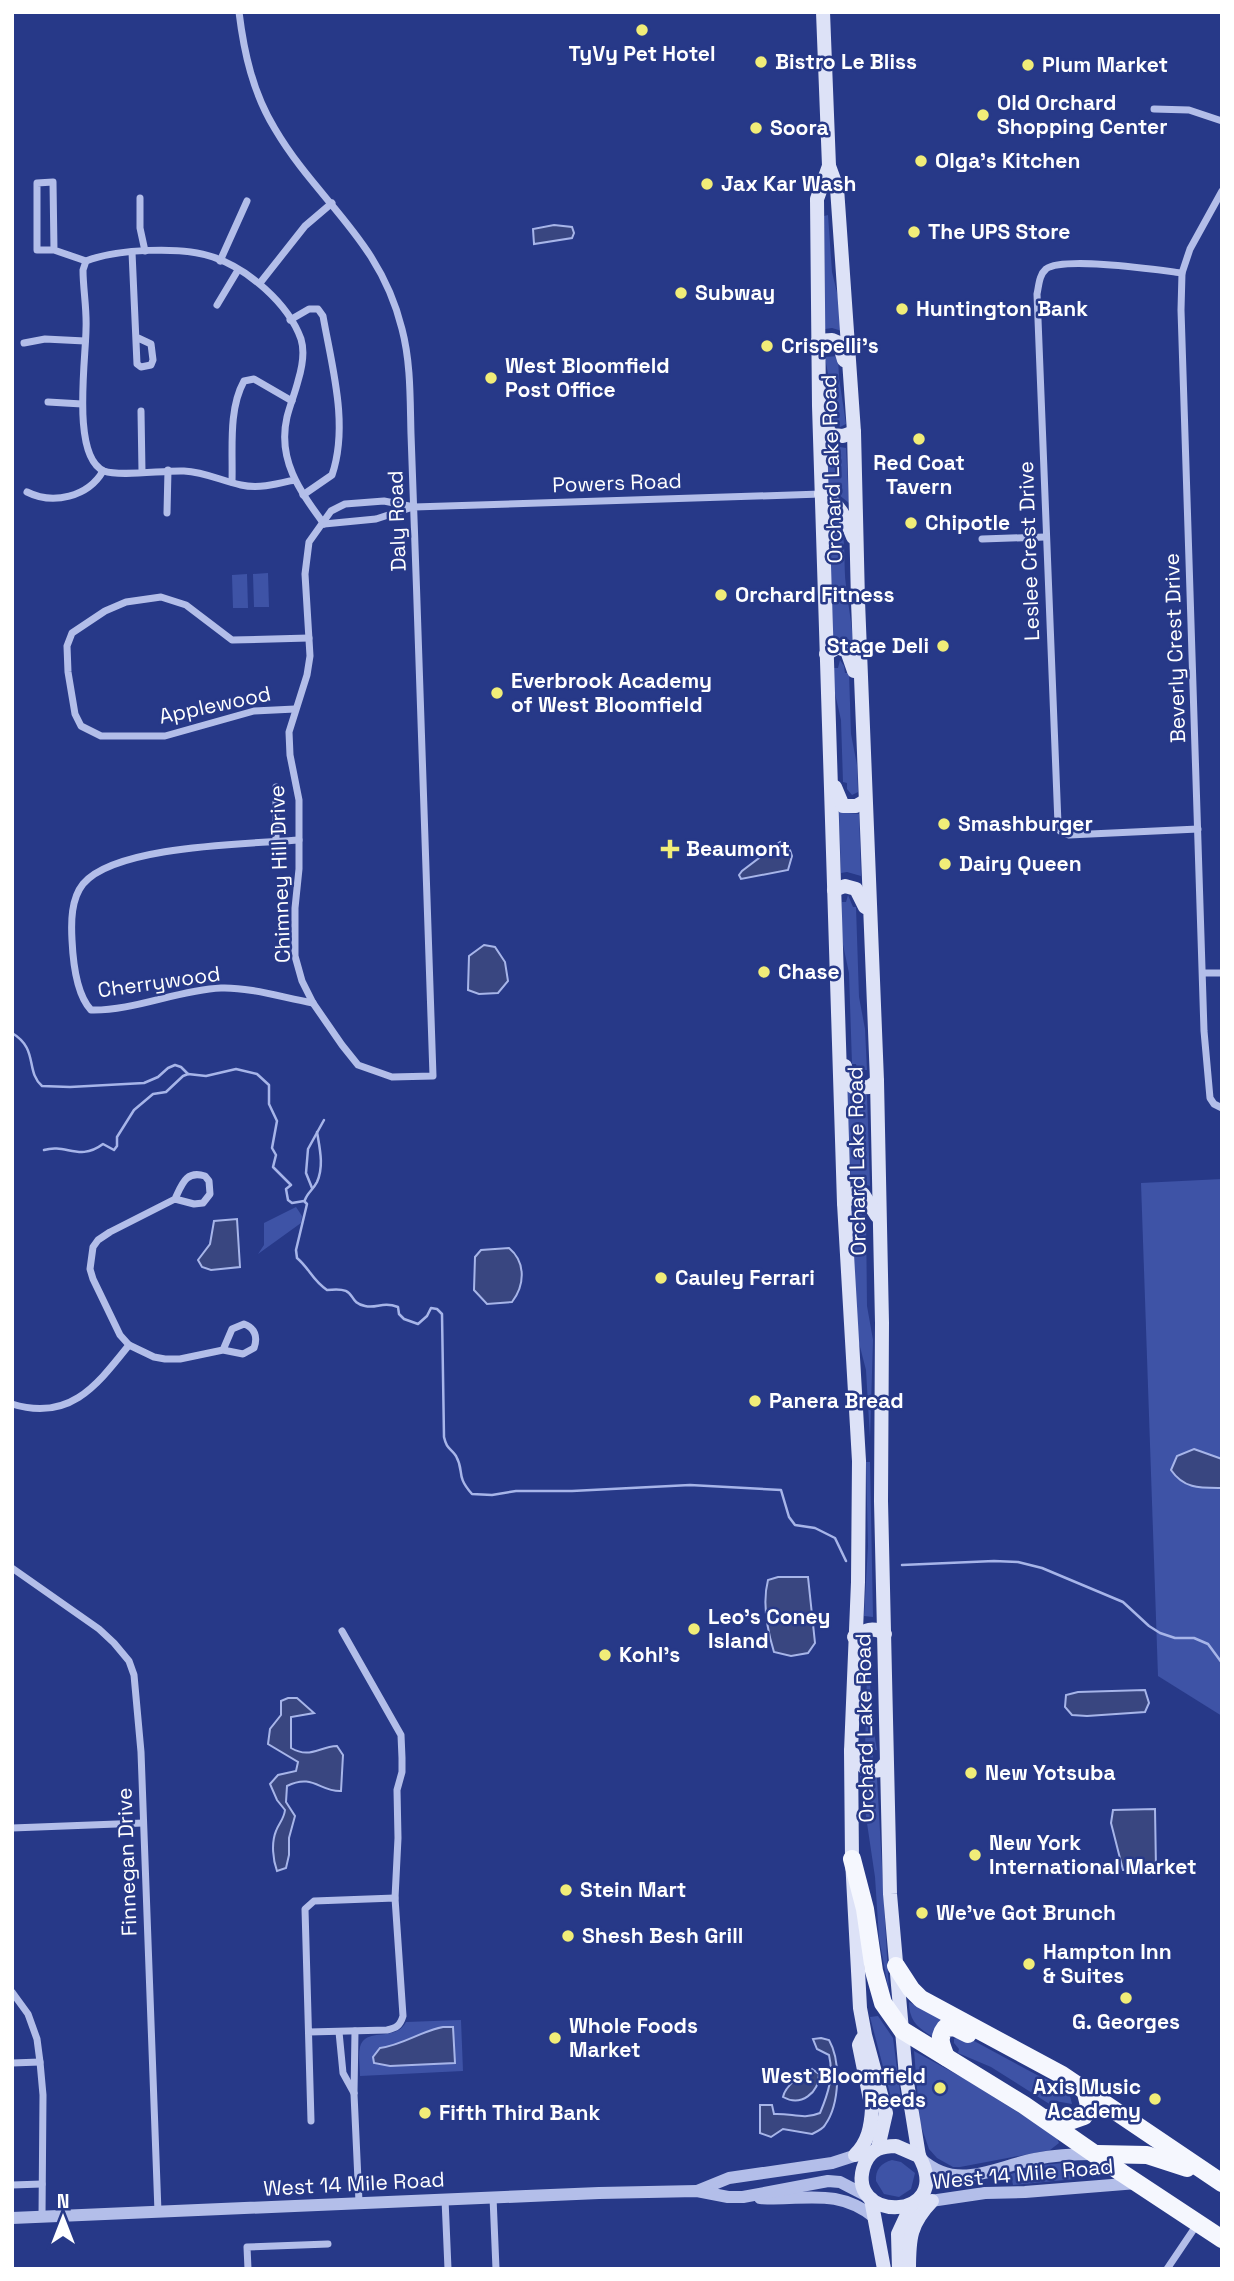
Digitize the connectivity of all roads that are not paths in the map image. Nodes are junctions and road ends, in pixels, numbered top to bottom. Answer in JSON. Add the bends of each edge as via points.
{"nodes":[{"id":1,"x":239,"y":12,"type":"edge"},
{"id":2,"x":823,"y":12,"type":"edge"},
{"id":3,"x":1154,"y":108,"type":"dead end"},
{"id":4,"x":1222,"y":121,"type":"edge"},
{"id":5,"x":829,"y":166,"type":"junction"},
{"id":6,"x":1222,"y":191,"type":"edge"},
{"id":7,"x":140,"y":198,"type":"dead end"},
{"id":8,"x":817,"y":199,"type":"junction"},
{"id":9,"x":247,"y":201,"type":"dead end"},
{"id":10,"x":332,"y":203,"type":"junction"},
{"id":11,"x":841,"y":230,"type":"junction"},
{"id":12,"x":54,"y":250,"type":"junction"},
{"id":13,"x":145,"y":251,"type":"junction"},
{"id":14,"x":132,"y":252,"type":"junction"},
{"id":15,"x":86,"y":261,"type":"junction"},
{"id":16,"x":220,"y":261,"type":"junction"},
{"id":17,"x":238,"y":270,"type":"junction"},
{"id":18,"x":1182,"y":273,"type":"junction"},
{"id":19,"x":260,"y":283,"type":"junction"},
{"id":20,"x":217,"y":305,"type":"dead end"},
{"id":21,"x":290,"y":320,"type":"junction"},
{"id":22,"x":136,"y":337,"type":"dead end"},
{"id":23,"x":85,"y":341,"type":"junction"},
{"id":24,"x":818,"y":341,"type":"junction"},
{"id":25,"x":24,"y":343,"type":"dead end"},
{"id":26,"x":818,"y":365,"type":"junction"},
{"id":27,"x":851,"y":382,"type":"junction"},
{"id":28,"x":292,"y":401,"type":"junction"},
{"id":29,"x":48,"y":402,"type":"dead end"},
{"id":30,"x":82,"y":404,"type":"junction"},
{"id":31,"x":141,"y":411,"type":"dead end"},
{"id":32,"x":854,"y":432,"type":"junction"},
{"id":33,"x":167,"y":470,"type":"junction"},
{"id":34,"x":103,"y":471,"type":"junction"},
{"id":35,"x":142,"y":472,"type":"junction"},
{"id":36,"x":294,"y":481,"type":"junction"},
{"id":37,"x":232,"y":482,"type":"junction"},
{"id":38,"x":27,"y":492,"type":"dead end"},
{"id":39,"x":821,"y":494,"type":"junction"},
{"id":40,"x":303,"y":495,"type":"junction"},
{"id":41,"x":353,"y":503,"type":"junction"},
{"id":42,"x":414,"y":507,"type":"junction"},
{"id":43,"x":167,"y":513,"type":"dead end"},
{"id":44,"x":355,"y":520,"type":"junction"},
{"id":45,"x":324,"y":524,"type":"junction"},
{"id":46,"x":1045,"y":537,"type":"junction"},
{"id":47,"x":982,"y":539,"type":"dead end"},
{"id":48,"x":856,"y":545,"type":"junction"},
{"id":49,"x":309,"y":638,"type":"junction"},
{"id":50,"x":827,"y":654,"type":"junction"},
{"id":51,"x":861,"y":696,"type":"junction"},
{"id":52,"x":295,"y":709,"type":"junction"},
{"id":53,"x":830,"y":765,"type":"junction"},
{"id":54,"x":276,"y":787,"type":"dead end"},
{"id":55,"x":864,"y":801,"type":"junction"},
{"id":56,"x":1198,"y":829,"type":"junction"},
{"id":57,"x":299,"y":840,"type":"junction"},
{"id":58,"x":276,"y":842,"type":"junction"},
{"id":59,"x":834,"y":890,"type":"junction"},
{"id":60,"x":869,"y":918,"type":"junction"},
{"id":61,"x":1204,"y":973,"type":"junction"},
{"id":62,"x":1222,"y":973,"type":"edge"},
{"id":63,"x":313,"y":1003,"type":"junction"},
{"id":64,"x":839,"y":1037,"type":"junction"},
{"id":65,"x":433,"y":1076,"type":"joint"},
{"id":66,"x":877,"y":1081,"type":"junction"},
{"id":67,"x":1222,"y":1108,"type":"edge"},
{"id":68,"x":175,"y":1199,"type":"junction"},
{"id":69,"x":844,"y":1203,"type":"junction"},
{"id":70,"x":879,"y":1221,"type":"junction"},
{"id":71,"x":129,"y":1345,"type":"junction"},
{"id":72,"x":223,"y":1350,"type":"junction"},
{"id":73,"x":855,"y":1398,"type":"junction"},
{"id":74,"x":12,"y":1404,"type":"edge"},
{"id":75,"x":881,"y":1453,"type":"junction"},
{"id":76,"x":12,"y":1569,"type":"edge"},
{"id":77,"x":342,"y":1631,"type":"dead end"},
{"id":78,"x":885,"y":1634,"type":"junction"},
{"id":79,"x":854,"y":1637,"type":"junction"},
{"id":80,"x":851,"y":1751,"type":"junction"},
{"id":81,"x":886,"y":1763,"type":"junction"},
{"id":82,"x":143,"y":1823,"type":"junction"},
{"id":83,"x":12,"y":1828,"type":"edge"},
{"id":84,"x":852,"y":1859,"type":"junction"},
{"id":85,"x":395,"y":1898,"type":"junction"},
{"id":86,"x":896,"y":1966,"type":"junction"},
{"id":87,"x":12,"y":1992,"type":"edge"},
{"id":88,"x":902,"y":2030,"type":"junction"},
{"id":89,"x":355,"y":2031,"type":"junction"},
{"id":90,"x":309,"y":2032,"type":"junction"},
{"id":91,"x":339,"y":2032,"type":"junction"},
{"id":92,"x":865,"y":2035,"type":"junction"},
{"id":93,"x":1029,"y":2056,"type":"junction"},
{"id":94,"x":946,"y":2057,"type":"junction"},
{"id":95,"x":40,"y":2062,"type":"junction"},
{"id":96,"x":12,"y":2063,"type":"edge"},
{"id":97,"x":1085,"y":2089,"type":"junction"},
{"id":98,"x":354,"y":2094,"type":"junction"},
{"id":99,"x":1038,"y":2114,"type":"junction"},
{"id":100,"x":311,"y":2121,"type":"dead end"},
{"id":101,"x":876,"y":2149,"type":"junction"},
{"id":102,"x":1097,"y":2154,"type":"junction"},
{"id":103,"x":855,"y":2155,"type":"junction"},
{"id":104,"x":920,"y":2158,"type":"junction"},
{"id":105,"x":1137,"y":2183,"type":"junction"},
{"id":106,"x":41,"y":2184,"type":"junction"},
{"id":107,"x":1222,"y":2184,"type":"edge"},
{"id":108,"x":12,"y":2185,"type":"edge"},
{"id":109,"x":697,"y":2191,"type":"junction"},
{"id":110,"x":493,"y":2197,"type":"junction"},
{"id":111,"x":743,"y":2197,"type":"junction"},
{"id":112,"x":870,"y":2198,"type":"junction"},
{"id":113,"x":445,"y":2199,"type":"junction"},
{"id":114,"x":932,"y":2201,"type":"junction"},
{"id":115,"x":359,"y":2202,"type":"junction"},
{"id":116,"x":912,"y":2205,"type":"junction"},
{"id":117,"x":158,"y":2212,"type":"junction"},
{"id":118,"x":42,"y":2216,"type":"junction"},
{"id":119,"x":874,"y":2217,"type":"junction"},
{"id":120,"x":12,"y":2218,"type":"edge"},
{"id":121,"x":1198,"y":2223,"type":"junction"},
{"id":122,"x":1222,"y":2239,"type":"edge"},
{"id":123,"x":328,"y":2244,"type":"dead end"},
{"id":124,"x":247,"y":2269,"type":"edge"},
{"id":125,"x":448,"y":2269,"type":"edge"},
{"id":126,"x":496,"y":2269,"type":"edge"},
{"id":127,"x":884,"y":2269,"type":"edge"},
{"id":128,"x":899,"y":2269,"type":"edge"},
{"id":129,"x":909,"y":2269,"type":"edge"},
{"id":130,"x":1167,"y":2269,"type":"edge"}],
"edges":[{"from":1,"to":10,"type":"street","name":"Daly Road","via":[[251,76],[264,110]]},
{"from":2,"to":5,"type":"main road","name":"Orchard Lake Road"},
{"from":3,"to":4,"type":"street","via":[[1189,110]]},
{"from":5,"to":8,"type":"main road","name":"Orchard Lake Road"},
{"from":5,"to":11,"type":"main road","name":"Orchard Lake Road","via":[[837,188]]},
{"from":6,"to":18,"type":"street","name":"Beverly Crest Drive"},
{"from":7,"to":13,"type":"street"},
{"from":8,"to":11,"type":"main road","via":[[830,198]]},
{"from":8,"to":24,"type":"main road","name":"Orchard Lake Road"},
{"from":9,"to":16,"type":"street"},
{"from":10,"to":19,"type":"street","via":[[305,226]]},
{"from":10,"to":42,"type":"street","name":"Daly Road","via":[[375,261],[398,313],[408,364]]},
{"from":11,"to":27,"type":"main road","name":"Orchard Lake Road"},
{"from":12,"to":12,"type":"street","via":[[53,182],[37,183],[37,250]]},
{"from":12,"to":15,"type":"street"},
{"from":13,"to":14,"type":"street"},
{"from":13,"to":16,"type":"street","via":[[184,252]]},
{"from":14,"to":15,"type":"street","via":[[103,254]]},
{"from":14,"to":22,"type":"street"},
{"from":15,"to":23,"type":"street"},
{"from":16,"to":17,"type":"street"},
{"from":17,"to":19,"type":"street"},
{"from":17,"to":20,"type":"street"},
{"from":18,"to":46,"type":"street","name":"Leslee Crest Drive","via":[[1059,265],[1045,270],[1039,279]]},
{"from":18,"to":56,"type":"street","name":"Beverly Crest Drive"},
{"from":19,"to":21,"type":"street"},
{"from":21,"to":28,"type":"street","via":[[301,340],[303,364]]},
{"from":21,"to":40,"type":"street","via":[[309,309],[317,309],[323,316],[338,402],[338,448],[332,475]]},
{"from":23,"to":25,"type":"street"},
{"from":23,"to":30,"type":"street"},
{"from":24,"to":26,"type":"main road","name":"Orchard Lake Road"},
{"from":24,"to":27,"type":"main road","via":[[839,343]]},
{"from":26,"to":32,"type":"main road","via":[[828,430],[836,437]]},
{"from":26,"to":39,"type":"main road","name":"Orchard Lake Road"},
{"from":27,"to":32,"type":"main road","name":"Orchard Lake Road"},
{"from":28,"to":36,"type":"street","via":[[285,446]]},
{"from":28,"to":37,"type":"street","via":[[254,379],[244,381],[234,424]]},
{"from":29,"to":30,"type":"street"},
{"from":30,"to":34,"type":"street","via":[[90,457]]},
{"from":31,"to":35,"type":"street"},
{"from":32,"to":48,"type":"main road","name":"Orchard Lake Road"},
{"from":33,"to":35,"type":"street"},
{"from":33,"to":37,"type":"street","via":[[193,471]]},
{"from":33,"to":43,"type":"street"},
{"from":34,"to":35,"type":"street"},
{"from":34,"to":38,"type":"street","via":[[87,490],[72,496],[39,498]]},
{"from":36,"to":37,"type":"street","via":[[264,486]]},
{"from":36,"to":40,"type":"street"},
{"from":39,"to":42,"type":"street","name":"Powers Road"},
{"from":39,"to":48,"type":"main road","via":[[841,509]]},
{"from":39,"to":50,"type":"main road","name":"Orchard Lake Road"},
{"from":40,"to":45,"type":"street"},
{"from":41,"to":42,"type":"street","via":[[384,501]]},
{"from":41,"to":44,"type":"street"},
{"from":41,"to":45,"type":"street","via":[[331,511]]},
{"from":42,"to":44,"type":"street","via":[[376,519]]},
{"from":42,"to":65,"type":"street","name":"Daly Road"},
{"from":44,"to":45,"type":"street"},
{"from":45,"to":49,"type":"street","name":"Chimney Hill Drive","via":[[309,542],[305,574]]},
{"from":46,"to":47,"type":"street"},
{"from":46,"to":56,"type":"street","name":"Leslee Crest Drive","via":[[1060,831],[1079,835]]},
{"from":48,"to":51,"type":"main road","name":"Orchard Lake Road"},
{"from":49,"to":52,"type":"street","name":"Chimney Hill Drive","via":[[307,675]]},
{"from":49,"to":52,"type":"street","name":"Applewood","via":[[232,640],[186,605],[161,597],[126,602],[105,611],[72,633],[67,646],[75,714],[81,726],[101,736],[165,736],[254,711]]},
{"from":50,"to":51,"type":"main road","via":[[838,648],[850,654]]},
{"from":50,"to":53,"type":"main road","name":"Orchard Lake Road"},
{"from":51,"to":55,"type":"main road","name":"Orchard Lake Road"},
{"from":52,"to":57,"type":"street","name":"Chimney Hill Drive","via":[[289,732],[299,800]]},
{"from":53,"to":55,"type":"main road","via":[[843,806]]},
{"from":53,"to":59,"type":"main road","name":"Orchard Lake Road"},
{"from":54,"to":58,"type":"street"},
{"from":55,"to":60,"type":"main road","name":"Orchard Lake Road"},
{"from":56,"to":61,"type":"street","name":"Beverly Crest Drive"},
{"from":57,"to":58,"type":"street","name":"Cherrywood"},
{"from":57,"to":63,"type":"street","name":"Chimney Hill Drive","via":[[295,956]]},
{"from":58,"to":63,"type":"street","name":"Cherrywood","via":[[207,846],[114,863],[82,884],[71,919],[82,1001],[91,1010],[104,1010],[224,988]]},
{"from":59,"to":60,"type":"main road","via":[[856,889]]},
{"from":59,"to":64,"type":"main road","name":"Orchard Lake Road"},
{"from":60,"to":66,"type":"main road","name":"Orchard Lake Road"},
{"from":61,"to":62,"type":"street"},
{"from":61,"to":67,"type":"street","name":"Beverly Crest Drive","via":[[1207,1081],[1210,1098]]},
{"from":63,"to":65,"type":"street","name":"Chimney Hill Drive","via":[[358,1065],[392,1077]]},
{"from":64,"to":66,"type":"main road","via":[[850,1085],[862,1089]]},
{"from":64,"to":69,"type":"main road","name":"Orchard Lake Road"},
{"from":66,"to":70,"type":"main road","name":"Orchard Lake Road"},
{"from":68,"to":68,"type":"street","via":[[189,1175],[205,1176],[209,1181],[210,1194],[203,1203]]},
{"from":68,"to":71,"type":"street","via":[[110,1232],[93,1247],[93,1279]]},
{"from":69,"to":70,"type":"main road","via":[[854,1193],[863,1194]]},
{"from":69,"to":73,"type":"main road","name":"Orchard Lake Road"},
{"from":70,"to":75,"type":"main road","name":"Orchard Lake Road"},
{"from":71,"to":72,"type":"street","via":[[165,1359]]},
{"from":71,"to":74,"type":"street","via":[[98,1383],[73,1401],[55,1408]]},
{"from":72,"to":72,"type":"street","via":[[250,1351],[256,1343],[254,1331],[244,1324],[232,1329]]},
{"from":73,"to":75,"type":"main road","via":[[868,1445]]},
{"from":73,"to":79,"type":"main road","name":"Orchard Lake Road","via":[[859,1461]]},
{"from":75,"to":78,"type":"main road","name":"Orchard Lake Road"},
{"from":76,"to":82,"type":"street","name":"Finnegan Drive","via":[[99,1629],[129,1661],[137,1699]]},
{"from":77,"to":85,"type":"street","via":[[401,1735]]},
{"from":78,"to":79,"type":"main road","via":[[866,1629]]},
{"from":78,"to":81,"type":"main road","name":"Orchard Lake Road"},
{"from":79,"to":80,"type":"main road","name":"Orchard Lake Road"},
{"from":80,"to":81,"type":"main road","via":[[871,1772]]},
{"from":80,"to":84,"type":"main road","name":"Orchard Lake Road"},
{"from":81,"to":86,"type":"main road","name":"Orchard Lake Road"},
{"from":82,"to":83,"type":"street"},
{"from":82,"to":117,"type":"street","name":"Finnegan Drive"},
{"from":84,"to":88,"type":"main road","via":[[883,2003]]},
{"from":84,"to":92,"type":"main road","name":"Orchard Lake Road","via":[[856,1969]]},
{"from":85,"to":89,"type":"street","via":[[401,2023],[387,2030]]},
{"from":85,"to":90,"type":"street","via":[[314,1901],[305,1909]]},
{"from":86,"to":88,"type":"main road","name":"Orchard Lake Road"},
{"from":86,"to":93,"type":"main road","via":[[921,1998]]},
{"from":87,"to":95,"type":"street","via":[[28,2014]]},
{"from":88,"to":94,"type":"main road"},
{"from":88,"to":104,"type":"main road","name":"Orchard Lake Road"},
{"from":89,"to":91,"type":"street"},
{"from":89,"to":98,"type":"street"},
{"from":90,"to":91,"type":"street"},
{"from":90,"to":100,"type":"street"},
{"from":91,"to":98,"type":"street","via":[[343,2073]]},
{"from":92,"to":101,"type":"main road","name":"Orchard Lake Road","via":[[887,2113]]},
{"from":92,"to":103,"type":"main road","via":[[859,2045],[872,2120]]},
{"from":93,"to":94,"type":"main road","via":[[1008,2055],[949,2026],[940,2037]]},
{"from":93,"to":97,"type":"main road"},
{"from":94,"to":99,"type":"main road"},
{"from":95,"to":96,"type":"street"},
{"from":95,"to":106,"type":"street"},
{"from":97,"to":99,"type":"main road","via":[[1089,2105],[1078,2120],[1056,2121]]},
{"from":97,"to":107,"type":"main road"},
{"from":98,"to":115,"type":"street"},
{"from":99,"to":102,"type":"main road"},
{"from":101,"to":103,"type":"street","name":"West 14 Mile Road"},
{"from":101,"to":104,"type":"main road","via":[[896,2146]]},
{"from":101,"to":112,"type":"main road","via":[[863,2172]]},
{"from":102,"to":104,"type":"street","name":"West 14 Mile Road","via":[[1033,2160],[958,2177],[937,2171]]},
{"from":102,"to":105,"type":"main road"},
{"from":102,"to":107,"type":"main road","via":[[1147,2155]]},
{"from":103,"to":109,"type":"street","name":"West 14 Mile Road","via":[[832,2163],[729,2178]]},
{"from":104,"to":116,"type":"main road","via":[[925,2182]]},
{"from":105,"to":114,"type":"street","name":"West 14 Mile Road"},
{"from":105,"to":121,"type":"main road"},
{"from":106,"to":108,"type":"street"},
{"from":106,"to":118,"type":"street"},
{"from":109,"to":110,"type":"street","name":"West 14 Mile Road"},
{"from":109,"to":111,"type":"street","name":"West 14 Mile Road"},
{"from":110,"to":113,"type":"street","name":"West 14 Mile Road"},
{"from":110,"to":126,"type":"street"},
{"from":111,"to":112,"type":"street","name":"West 14 Mile Road","via":[[828,2181],[840,2182]]},
{"from":111,"to":119,"type":"street","via":[[836,2198]]},
{"from":112,"to":116,"type":"main road","via":[[890,2208]]},
{"from":112,"to":119,"type":"main road"},
{"from":113,"to":115,"type":"street","name":"West 14 Mile Road"},
{"from":113,"to":125,"type":"street"},
{"from":114,"to":116,"type":"street","name":"West 14 Mile Road"},
{"from":114,"to":129,"type":"main road","via":[[913,2226]]},
{"from":115,"to":117,"type":"street","name":"West 14 Mile Road"},
{"from":116,"to":128,"type":"main road","via":[[898,2234]]},
{"from":117,"to":118,"type":"street","name":"West 14 Mile Road"},
{"from":118,"to":120,"type":"street","name":"West 14 Mile Road"},
{"from":119,"to":127,"type":"main road"},
{"from":121,"to":122,"type":"main road"},
{"from":121,"to":130,"type":"street"},
{"from":123,"to":124,"type":"street","via":[[247,2247]]}]}
